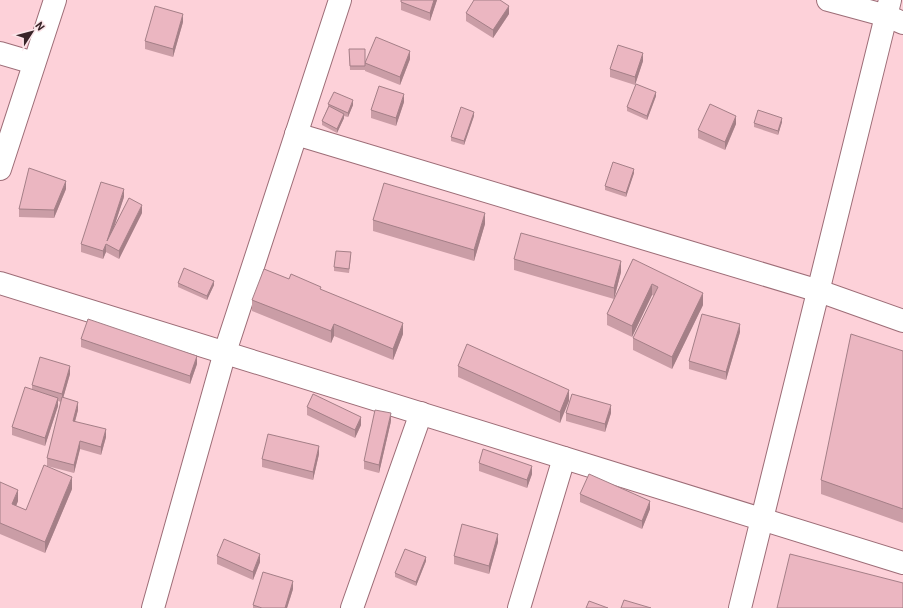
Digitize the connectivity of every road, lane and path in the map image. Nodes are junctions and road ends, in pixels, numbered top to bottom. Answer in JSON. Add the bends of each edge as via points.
{"nodes":[{"id":1,"x":55,"y":0,"type":"edge"},
{"id":2,"x":340,"y":0,"type":"edge"},
{"id":3,"x":828,"y":0,"type":"edge"},
{"id":4,"x":893,"y":13,"type":"edge"},
{"id":5,"x":0,"y":52,"type":"edge"},
{"id":6,"x":34,"y":63,"type":"junction"},
{"id":7,"x":296,"y":134,"type":"junction"},
{"id":8,"x":0,"y":169,"type":"edge"},
{"id":9,"x":0,"y":283,"type":"edge"},
{"id":10,"x":819,"y":291,"type":"junction"},
{"id":11,"x":903,"y":321,"type":"edge"},
{"id":12,"x":225,"y":352,"type":"junction"},
{"id":13,"x":421,"y":413,"type":"junction"},
{"id":14,"x":564,"y":458,"type":"junction"},
{"id":15,"x":763,"y":520,"type":"junction"},
{"id":16,"x":903,"y":563,"type":"edge"},
{"id":17,"x":153,"y":608,"type":"edge"},
{"id":18,"x":352,"y":608,"type":"edge"},
{"id":19,"x":519,"y":608,"type":"edge"},
{"id":20,"x":740,"y":608,"type":"edge"}],
"edges":[{"from":1,"to":6,"type":"street"},
{"from":2,"to":7,"type":"street"},
{"from":3,"to":4,"type":"street"},
{"from":4,"to":10,"type":"street"},
{"from":5,"to":6,"type":"street"},
{"from":6,"to":8,"type":"street"},
{"from":7,"to":10,"type":"street"},
{"from":7,"to":12,"type":"street"},
{"from":9,"to":12,"type":"street"},
{"from":10,"to":11,"type":"street"},
{"from":10,"to":15,"type":"street"},
{"from":12,"to":13,"type":"street"},
{"from":12,"to":17,"type":"street"},
{"from":13,"to":14,"type":"street"},
{"from":13,"to":18,"type":"street"},
{"from":14,"to":15,"type":"street"},
{"from":14,"to":19,"type":"street"},
{"from":15,"to":16,"type":"street"},
{"from":15,"to":20,"type":"street"}]}
